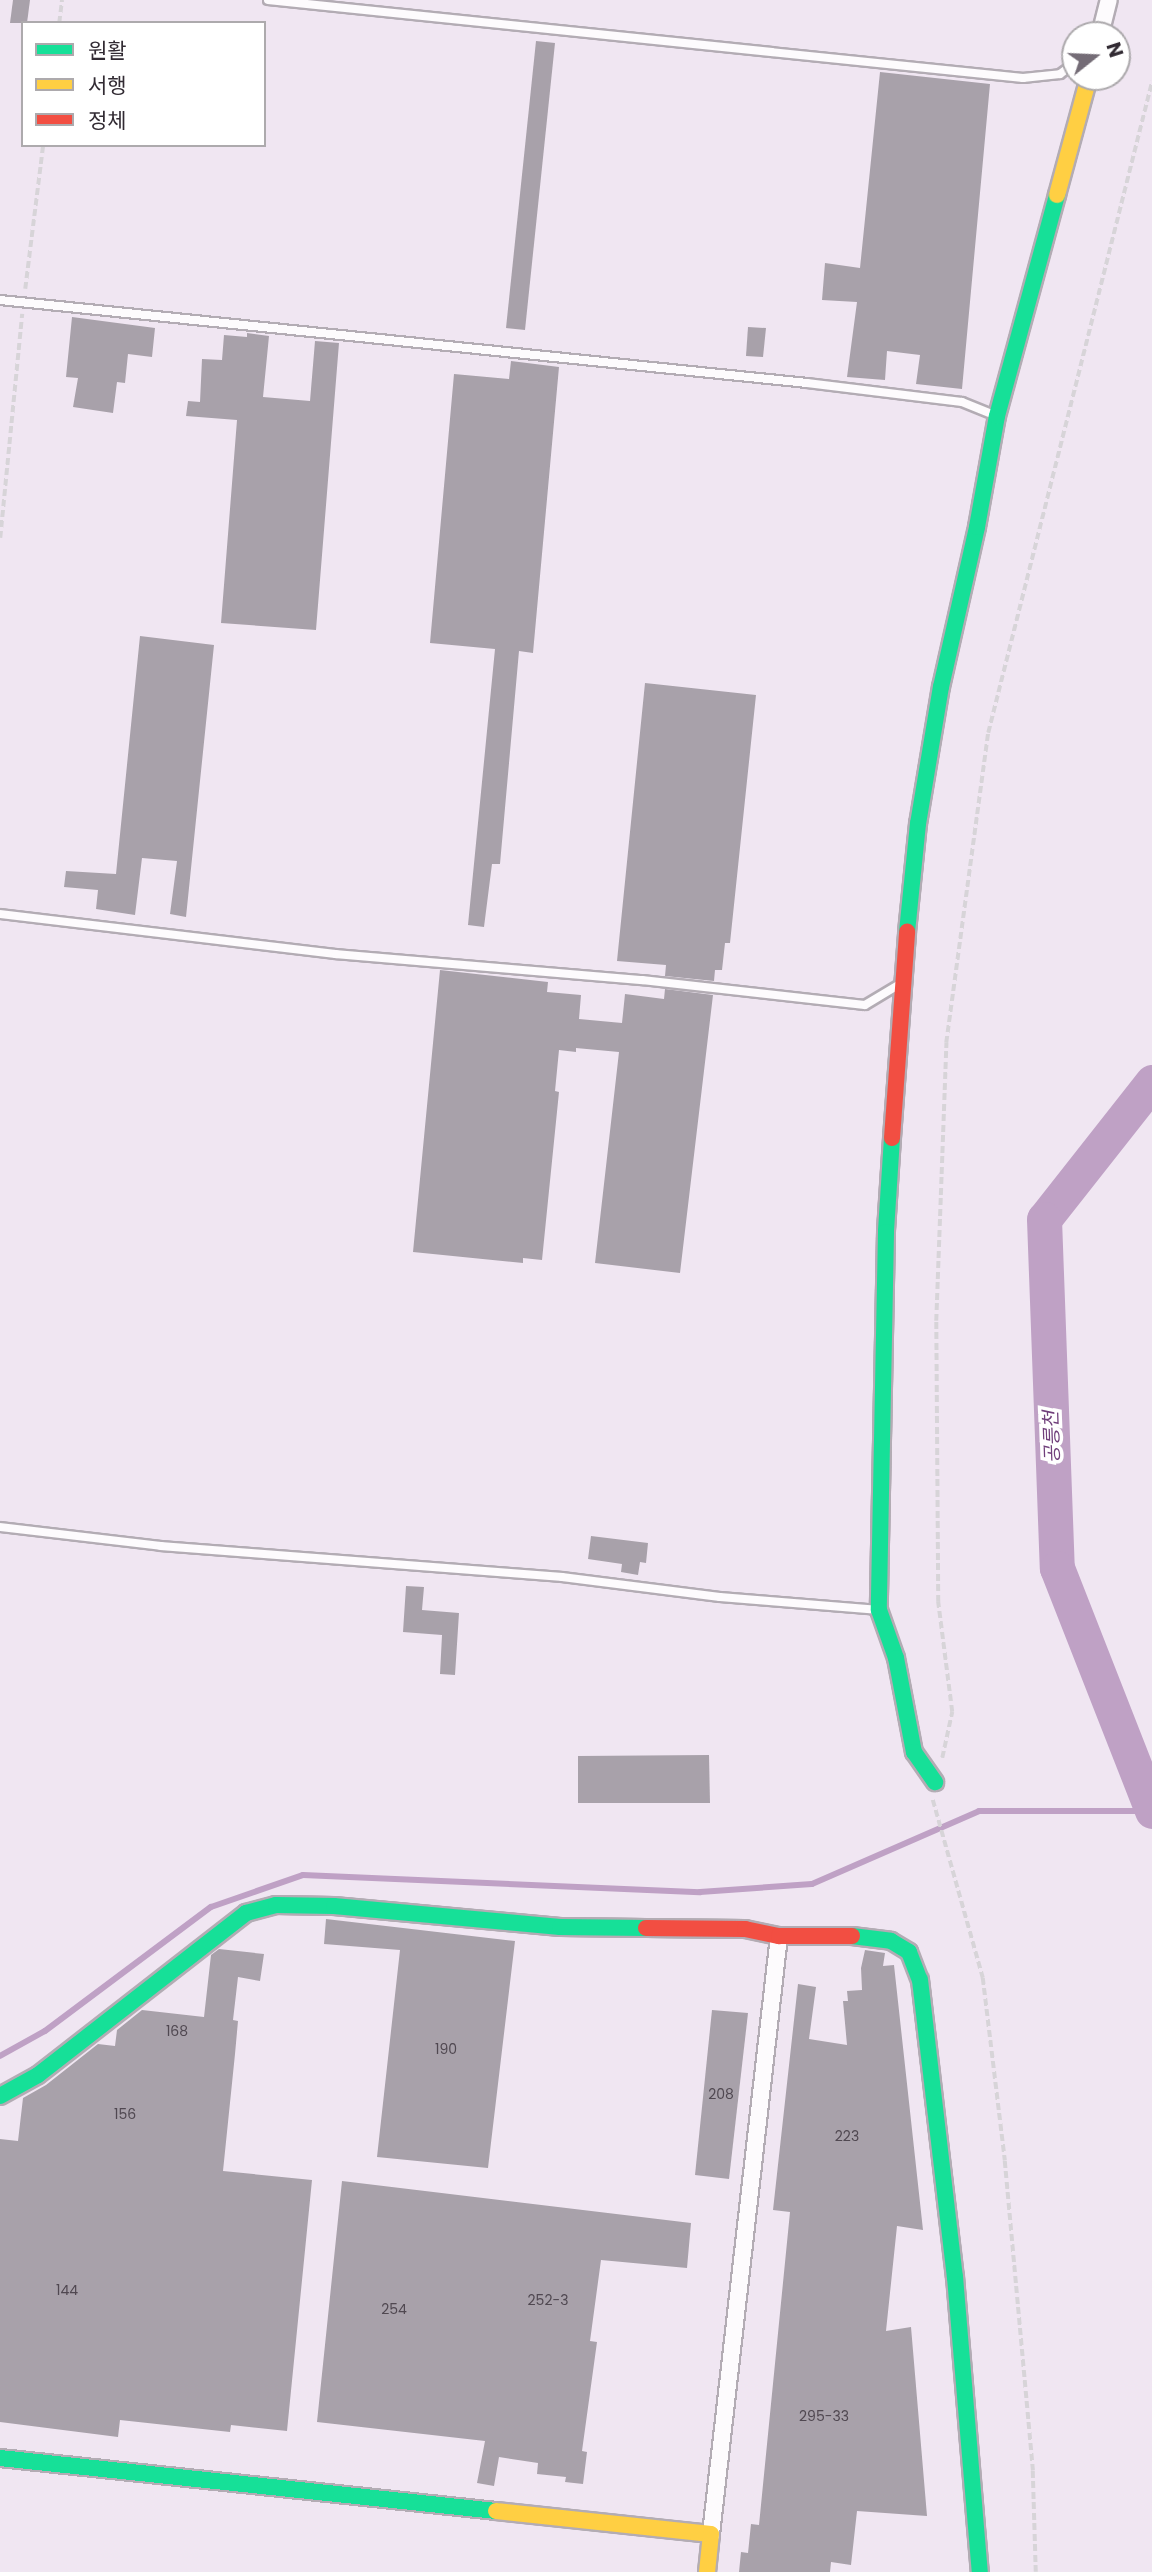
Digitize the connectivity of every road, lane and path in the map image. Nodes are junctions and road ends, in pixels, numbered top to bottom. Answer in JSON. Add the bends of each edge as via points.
{"nodes":[{"id":1,"x":62,"y":0,"type":"edge"},
{"id":2,"x":268,"y":0,"type":"edge"},
{"id":3,"x":1109,"y":0,"type":"edge"},
{"id":4,"x":59,"y":21,"type":"edge"},
{"id":5,"x":1103,"y":21,"type":"edge"},
{"id":6,"x":1061,"y":73,"type":"edge"},
{"id":7,"x":1152,"y":81,"type":"edge"},
{"id":8,"x":1084,"y":91,"type":"edge"},
{"id":9,"x":43,"y":147,"type":"edge"},
{"id":10,"x":0,"y":300,"type":"edge"},
{"id":11,"x":23,"y":302,"type":"junction"},
{"id":12,"x":997,"y":416,"type":"junction"},
{"id":13,"x":0,"y":538,"type":"edge"},
{"id":14,"x":0,"y":914,"type":"edge"},
{"id":15,"x":902,"y":983,"type":"junction"},
{"id":16,"x":0,"y":1527,"type":"edge"},
{"id":17,"x":879,"y":1610,"type":"junction"},
{"id":18,"x":935,"y":1782,"type":"junction"},
{"id":19,"x":779,"y":1936,"type":"junction"},
{"id":20,"x":0,"y":2096,"type":"edge"},
{"id":21,"x":0,"y":2458,"type":"edge"},
{"id":22,"x":711,"y":2534,"type":"junction"},
{"id":23,"x":707,"y":2572,"type":"edge"},
{"id":24,"x":980,"y":2572,"type":"edge"},
{"id":25,"x":1037,"y":2572,"type":"edge"}],
"edges":[{"from":1,"to":4,"type":"path"},
{"from":2,"to":6,"type":"lane","via":[[1023,78]]},
{"from":3,"to":5,"type":"street"},
{"from":7,"to":18,"type":"path","via":[[988,733],[946,1043],[936,1321],[938,1589],[952,1712]]},
{"from":8,"to":12,"type":"street"},
{"from":9,"to":11,"type":"path"},
{"from":10,"to":11,"type":"lane"},
{"from":11,"to":12,"type":"lane","via":[[807,383],[962,402]]},
{"from":11,"to":13,"type":"path"},
{"from":12,"to":15,"type":"street","via":[[918,824]]},
{"from":14,"to":15,"type":"lane","via":[[336,954],[865,1005]]},
{"from":15,"to":17,"type":"street","via":[[886,1232]]},
{"from":16,"to":17,"type":"lane","via":[[161,1546],[562,1577],[720,1597]]},
{"from":17,"to":18,"type":"street","via":[[896,1658],[914,1752]]},
{"from":18,"to":25,"type":"path","via":[[933,1804],[983,1978],[1011,2228]]},
{"from":19,"to":20,"type":"street","via":[[745,1929],[560,1927],[276,1905],[246,1913],[38,2075]]},
{"from":19,"to":22,"type":"street"},
{"from":19,"to":24,"type":"street","via":[[863,1936],[891,1941],[909,1952],[920,1980],[955,2277]]},
{"from":21,"to":22,"type":"street"},
{"from":22,"to":23,"type":"street"}]}
